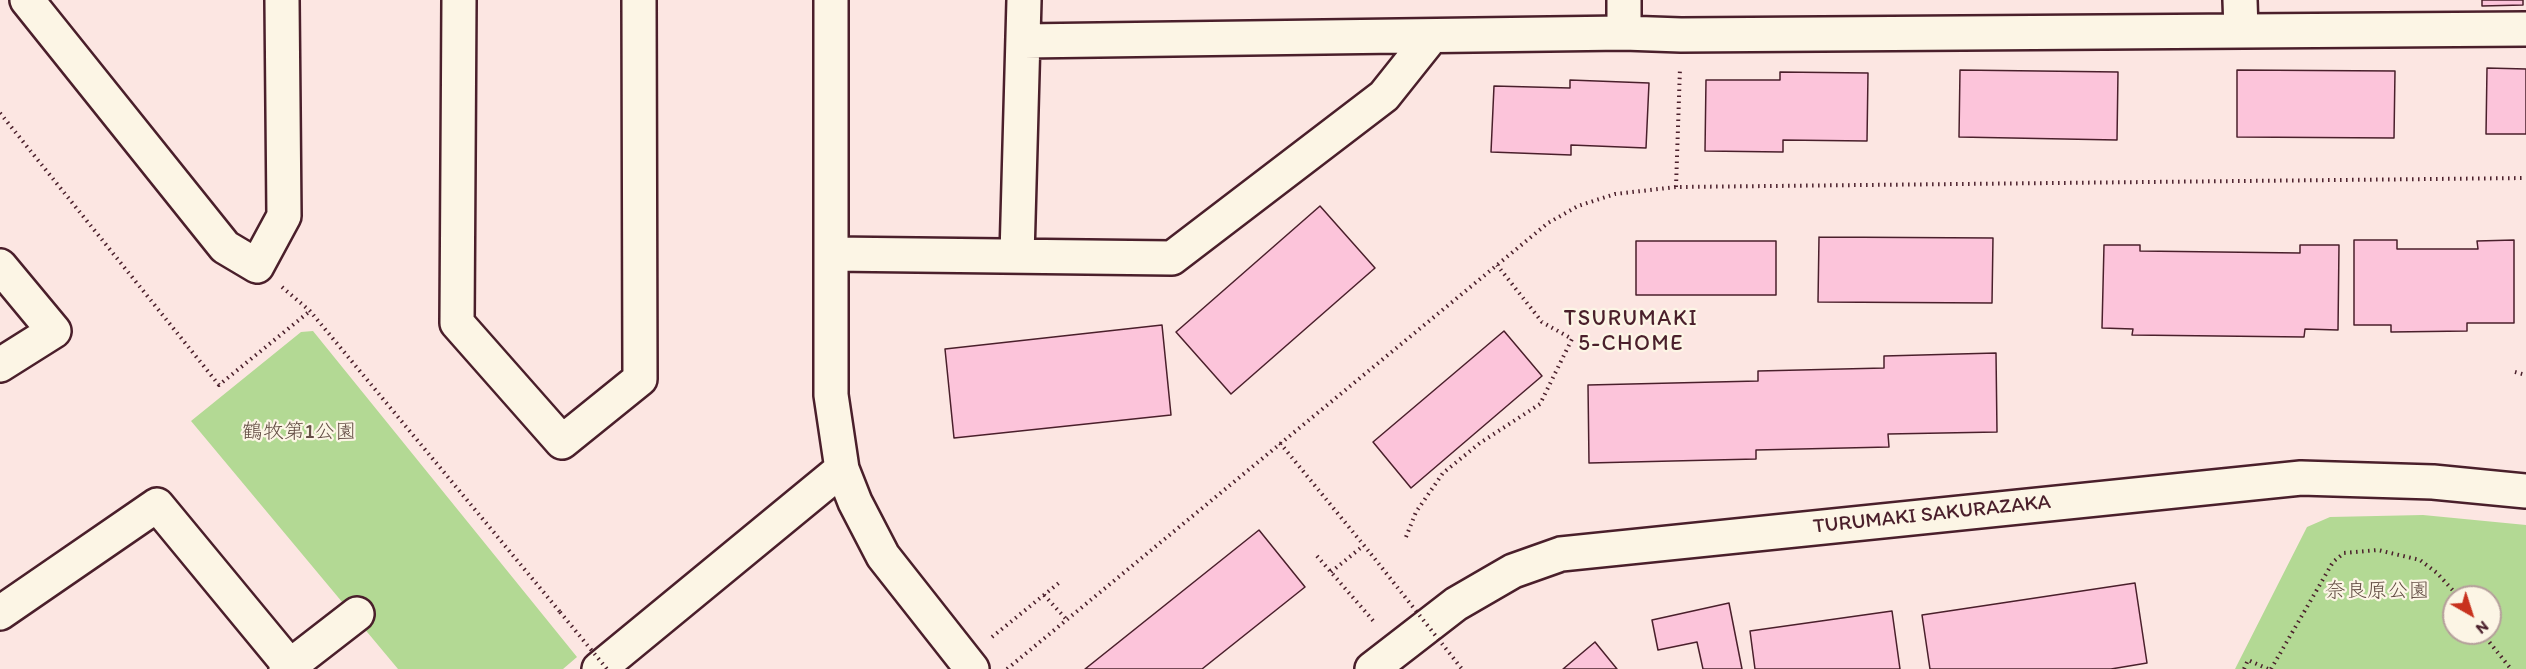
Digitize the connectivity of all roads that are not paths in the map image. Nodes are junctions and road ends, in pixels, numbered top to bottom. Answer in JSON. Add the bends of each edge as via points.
{"nodes":[{"id":1,"x":27,"y":0,"type":"edge"},
{"id":2,"x":282,"y":0,"type":"edge"},
{"id":3,"x":459,"y":0,"type":"edge"},
{"id":4,"x":639,"y":0,"type":"edge"},
{"id":5,"x":831,"y":0,"type":"edge"},
{"id":6,"x":1024,"y":0,"type":"edge"},
{"id":7,"x":1624,"y":0,"type":"edge"},
{"id":8,"x":2240,"y":15,"type":"edge"},
{"id":9,"x":2526,"y":29,"type":"edge"},
{"id":10,"x":1624,"y":33,"type":"junction"},
{"id":11,"x":1431,"y":37,"type":"junction"},
{"id":12,"x":1024,"y":41,"type":"junction"},
{"id":13,"x":832,"y":254,"type":"junction"},
{"id":14,"x":1017,"y":256,"type":"junction"},
{"id":15,"x":0,"y":266,"type":"edge"},
{"id":16,"x":0,"y":365,"type":"edge"},
{"id":17,"x":842,"y":469,"type":"junction"},
{"id":18,"x":2526,"y":491,"type":"edge"},
{"id":19,"x":0,"y":613,"type":"edge"},
{"id":20,"x":357,"y":614,"type":"dead end"},
{"id":21,"x":288,"y":668,"type":"edge"},
{"id":22,"x":598,"y":669,"type":"edge"},
{"id":23,"x":972,"y":669,"type":"edge"},
{"id":24,"x":1372,"y":669,"type":"edge"}],
"edges":[{"from":1,"to":2,"type":"street","via":[[225,247],[257,266],[284,216]]},
{"from":3,"to":4,"type":"street","via":[[457,322],[562,442],[640,379]]},
{"from":5,"to":13,"type":"street"},
{"from":6,"to":12,"type":"street"},
{"from":7,"to":10,"type":"street"},
{"from":8,"to":9,"type":"street"},
{"from":8,"to":10,"type":"street","via":[[1681,35]]},
{"from":10,"to":11,"type":"street"},
{"from":11,"to":12,"type":"street"},
{"from":11,"to":14,"type":"street","via":[[1384,96],[1172,258]]},
{"from":12,"to":14,"type":"street"},
{"from":13,"to":14,"type":"street"},
{"from":13,"to":17,"type":"street","via":[[831,395]]},
{"from":15,"to":16,"type":"street","via":[[54,331]]},
{"from":17,"to":22,"type":"street"},
{"from":17,"to":23,"type":"street","via":[[883,556]]},
{"from":18,"to":24,"type":"street","name":"TURUMAKI SAKURAZAKA","via":[[2433,482],[2301,478],[1561,554],[1513,571],[1456,603]]},
{"from":19,"to":21,"type":"street","via":[[157,505]]},
{"from":20,"to":21,"type":"street"}]}
